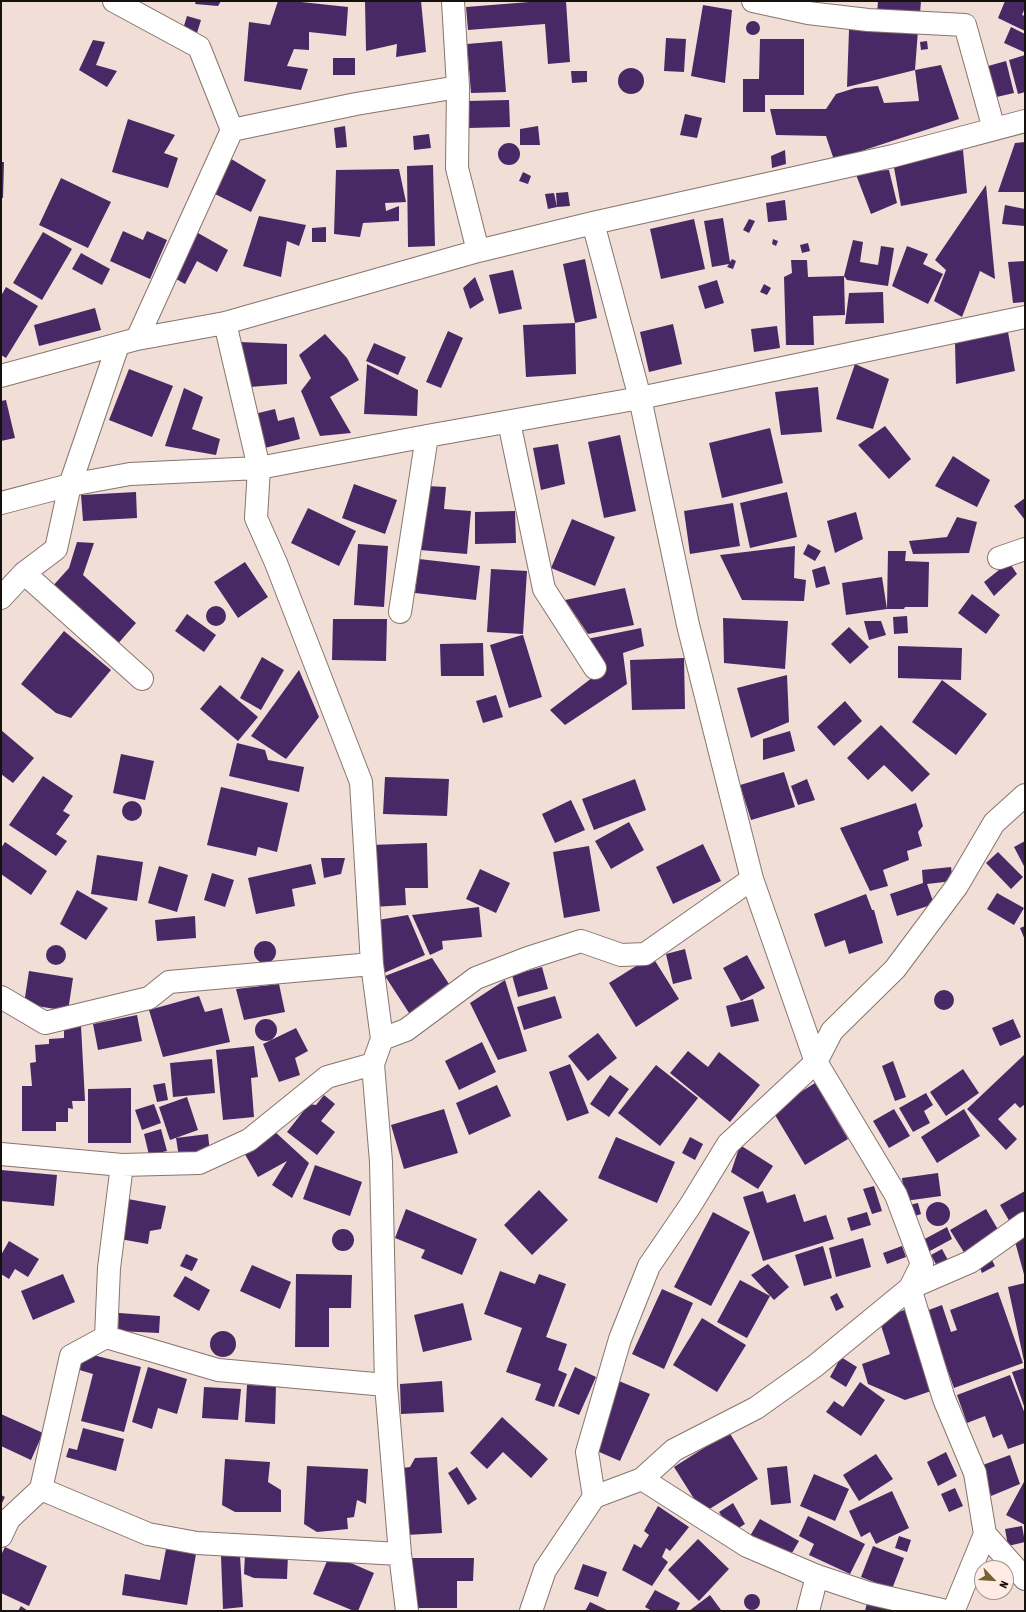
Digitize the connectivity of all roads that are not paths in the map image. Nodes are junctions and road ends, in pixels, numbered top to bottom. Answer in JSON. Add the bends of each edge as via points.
{"nodes":[{"id":1,"x":114,"y":1,"type":"edge"},
{"id":2,"x":453,"y":1,"type":"edge"},
{"id":3,"x":753,"y":1,"type":"edge"},
{"id":4,"x":458,"y":87,"type":"junction"},
{"id":5,"x":1025,"y":121,"type":"edge"},
{"id":6,"x":994,"y":129,"type":"junction"},
{"id":7,"x":232,"y":130,"type":"junction"},
{"id":8,"x":593,"y":223,"type":"junction"},
{"id":9,"x":478,"y":251,"type":"junction"},
{"id":10,"x":1025,"y":317,"type":"edge"},
{"id":11,"x":225,"y":323,"type":"junction"},
{"id":12,"x":128,"y":342,"type":"junction"},
{"id":13,"x":1,"y":376,"type":"edge"},
{"id":14,"x":640,"y":398,"type":"junction"},
{"id":15,"x":509,"y":422,"type":"junction"},
{"id":16,"x":427,"y":436,"type":"junction"},
{"id":17,"x":259,"y":468,"type":"junction"},
{"id":18,"x":70,"y":485,"type":"junction"},
{"id":19,"x":1,"y":503,"type":"edge"},
{"id":20,"x":1025,"y":549,"type":"edge"},
{"id":21,"x":998,"y":558,"type":"dead end"},
{"id":22,"x":24,"y":573,"type":"junction"},
{"id":23,"x":1,"y":598,"type":"edge"},
{"id":24,"x":400,"y":612,"type":"dead end"},
{"id":25,"x":595,"y":668,"type":"dead end"},
{"id":26,"x":142,"y":679,"type":"dead end"},
{"id":27,"x":1025,"y":795,"type":"edge"},
{"id":28,"x":752,"y":879,"type":"junction"},
{"id":29,"x":372,"y":964,"type":"junction"},
{"id":30,"x":1,"y":997,"type":"edge"},
{"id":31,"x":382,"y":1039,"type":"junction"},
{"id":32,"x":816,"y":1062,"type":"junction"},
{"id":33,"x":373,"y":1064,"type":"junction"},
{"id":34,"x":1,"y":1154,"type":"edge"},
{"id":35,"x":122,"y":1165,"type":"junction"},
{"id":36,"x":1025,"y":1223,"type":"edge"},
{"id":37,"x":910,"y":1288,"type":"junction"},
{"id":38,"x":106,"y":1337,"type":"junction"},
{"id":39,"x":386,"y":1385,"type":"junction"},
{"id":40,"x":642,"y":1479,"type":"junction"},
{"id":41,"x":41,"y":1489,"type":"junction"},
{"id":42,"x":594,"y":1498,"type":"junction"},
{"id":43,"x":4,"y":1524,"type":"edge"},
{"id":44,"x":984,"y":1534,"type":"junction"},
{"id":45,"x":400,"y":1554,"type":"junction"},
{"id":46,"x":817,"y":1576,"type":"junction"},
{"id":47,"x":1025,"y":1579,"type":"edge"},
{"id":48,"x":407,"y":1611,"type":"edge"},
{"id":49,"x":531,"y":1611,"type":"edge"},
{"id":50,"x":808,"y":1611,"type":"edge"},
{"id":51,"x":946,"y":1611,"type":"edge"},
{"id":52,"x":954,"y":1611,"type":"edge"}],
"edges":[{"from":1,"to":7,"type":"street","via":[[199,47]]},
{"from":2,"to":4,"type":"street"},
{"from":3,"to":6,"type":"street","via":[[808,13],[868,20],[965,25]]},
{"from":4,"to":7,"type":"street","via":[[356,104]]},
{"from":4,"to":9,"type":"street","via":[[458,168]]},
{"from":5,"to":6,"type":"street"},
{"from":6,"to":8,"type":"street","via":[[893,156]]},
{"from":7,"to":12,"type":"street"},
{"from":8,"to":9,"type":"street"},
{"from":8,"to":14,"type":"street"},
{"from":9,"to":11,"type":"street"},
{"from":10,"to":14,"type":"street"},
{"from":11,"to":12,"type":"street"},
{"from":11,"to":17,"type":"street"},
{"from":12,"to":13,"type":"street"},
{"from":12,"to":18,"type":"street"},
{"from":14,"to":15,"type":"street"},
{"from":14,"to":28,"type":"street","via":[[688,625]]},
{"from":15,"to":16,"type":"street"},
{"from":15,"to":25,"type":"street","via":[[544,589]]},
{"from":16,"to":17,"type":"street"},
{"from":16,"to":24,"type":"street"},
{"from":17,"to":18,"type":"street","via":[[130,474]]},
{"from":17,"to":29,"type":"street","via":[[256,518],[361,782]]},
{"from":18,"to":19,"type":"street"},
{"from":18,"to":22,"type":"street","via":[[56,549]]},
{"from":20,"to":21,"type":"street"},
{"from":22,"to":23,"type":"street"},
{"from":22,"to":26,"type":"street"},
{"from":27,"to":32,"type":"street","via":[[994,824],[957,886],[895,969],[832,1031]]},
{"from":28,"to":31,"type":"street","via":[[645,954],[621,955],[581,941],[528,958],[476,978],[406,1030]]},
{"from":28,"to":32,"type":"street"},
{"from":29,"to":30,"type":"street","via":[[169,982],[149,998],[45,1023]]},
{"from":29,"to":31,"type":"street"},
{"from":31,"to":33,"type":"street"},
{"from":32,"to":37,"type":"street","via":[[896,1195],[922,1264]]},
{"from":32,"to":42,"type":"street","via":[[728,1144],[649,1266],[620,1338],[587,1452]]},
{"from":33,"to":35,"type":"street","via":[[327,1078],[248,1140],[199,1162]]},
{"from":33,"to":39,"type":"street","via":[[381,1162]]},
{"from":34,"to":35,"type":"street"},
{"from":35,"to":38,"type":"street","via":[[109,1268]]},
{"from":36,"to":37,"type":"street","via":[[970,1262]]},
{"from":37,"to":40,"type":"street","via":[[815,1366],[756,1408],[674,1450]]},
{"from":37,"to":44,"type":"street","via":[[944,1399],[975,1473]]},
{"from":38,"to":39,"type":"street","via":[[218,1370]]},
{"from":38,"to":41,"type":"street","via":[[71,1356]]},
{"from":39,"to":45,"type":"street"},
{"from":40,"to":42,"type":"street"},
{"from":40,"to":46,"type":"street","via":[[747,1546]]},
{"from":41,"to":43,"type":"street"},
{"from":41,"to":45,"type":"street","via":[[148,1534],[197,1543]]},
{"from":42,"to":49,"type":"street","via":[[545,1570]]},
{"from":44,"to":47,"type":"street"},
{"from":44,"to":52,"type":"street"},
{"from":45,"to":48,"type":"street"},
{"from":46,"to":50,"type":"street"},
{"from":46,"to":51,"type":"street","via":[[868,1593]]}]}
